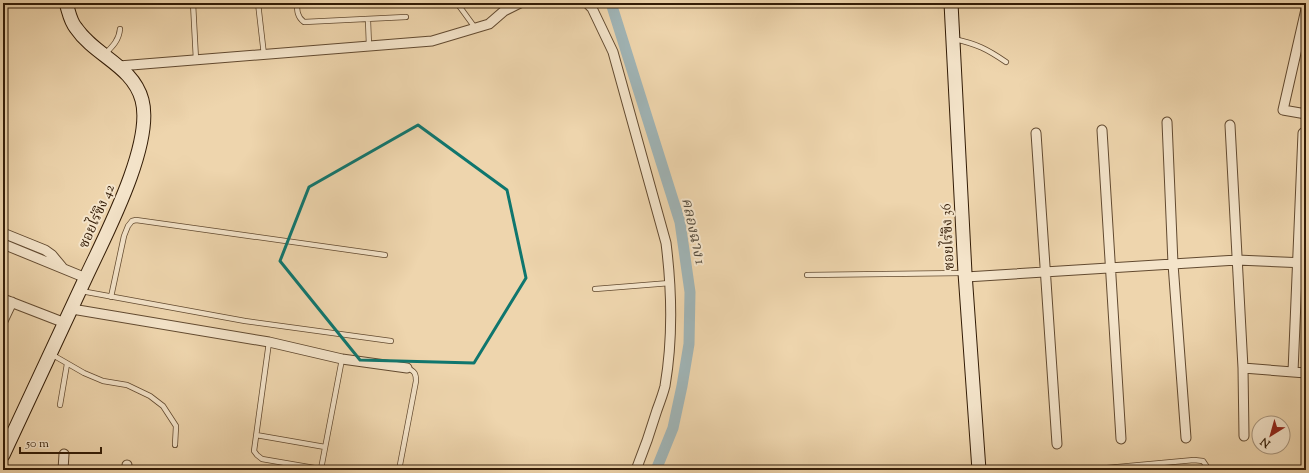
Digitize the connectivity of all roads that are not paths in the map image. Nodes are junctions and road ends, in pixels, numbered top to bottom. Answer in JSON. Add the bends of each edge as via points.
{"nodes":[{"id":1,"x":66,"y":3,"type":"edge"},
{"id":2,"x":193,"y":3,"type":"edge"},
{"id":3,"x":258,"y":3,"type":"edge"},
{"id":4,"x":297,"y":3,"type":"edge"},
{"id":5,"x":457,"y":3,"type":"edge"},
{"id":6,"x":520,"y":3,"type":"edge"},
{"id":7,"x":587,"y":3,"type":"edge"},
{"id":8,"x":951,"y":3,"type":"edge"},
{"id":9,"x":1306,"y":10,"type":"edge"},
{"id":10,"x":406,"y":18,"type":"dead end"},
{"id":11,"x":368,"y":20,"type":"junction"},
{"id":12,"x":120,"y":29,"type":"dead end"},
{"id":13,"x":476,"y":29,"type":"junction"},
{"id":14,"x":953,"y":38,"type":"junction"},
{"id":15,"x":369,"y":46,"type":"junction"},
{"id":16,"x":104,"y":54,"type":"junction"},
{"id":17,"x":264,"y":55,"type":"junction"},
{"id":18,"x":196,"y":60,"type":"junction"},
{"id":19,"x":1006,"y":62,"type":"dead end"},
{"id":20,"x":119,"y":66,"type":"junction"},
{"id":21,"x":1306,"y":114,"type":"edge"},
{"id":22,"x":1167,"y":122,"type":"dead end"},
{"id":23,"x":1230,"y":125,"type":"dead end"},
{"id":24,"x":1102,"y":130,"type":"dead end"},
{"id":25,"x":1036,"y":133,"type":"dead end"},
{"id":26,"x":1303,"y":133,"type":"dead end"},
{"id":27,"x":3,"y":233,"type":"edge"},
{"id":28,"x":3,"y":244,"type":"edge"},
{"id":29,"x":385,"y":255,"type":"dead end"},
{"id":30,"x":1237,"y":260,"type":"junction"},
{"id":31,"x":1302,"y":262,"type":"edge"},
{"id":32,"x":1173,"y":264,"type":"junction"},
{"id":33,"x":62,"y":268,"type":"junction"},
{"id":34,"x":1110,"y":268,"type":"junction"},
{"id":35,"x":1044,"y":272,"type":"junction"},
{"id":36,"x":807,"y":275,"type":"dead end"},
{"id":37,"x":965,"y":275,"type":"junction"},
{"id":38,"x":86,"y":278,"type":"junction"},
{"id":39,"x":670,"y":282,"type":"junction"},
{"id":40,"x":596,"y":289,"type":"dead end"},
{"id":41,"x":80,"y":291,"type":"junction"},
{"id":42,"x":111,"y":297,"type":"junction"},
{"id":43,"x":3,"y":299,"type":"edge"},
{"id":44,"x":12,"y":302,"type":"junction"},
{"id":45,"x":72,"y":309,"type":"junction"},
{"id":46,"x":3,"y":321,"type":"edge"},
{"id":47,"x":65,"y":323,"type":"junction"},
{"id":48,"x":391,"y":341,"type":"dead end"},
{"id":49,"x":269,"y":342,"type":"junction"},
{"id":50,"x":50,"y":354,"type":"junction"},
{"id":51,"x":342,"y":359,"type":"junction"},
{"id":52,"x":68,"y":364,"type":"junction"},
{"id":53,"x":407,"y":368,"type":"joint"},
{"id":54,"x":1243,"y":368,"type":"junction"},
{"id":55,"x":1293,"y":372,"type":"junction"},
{"id":56,"x":1306,"y":373,"type":"edge"},
{"id":57,"x":60,"y":404,"type":"dead end"},
{"id":58,"x":256,"y":435,"type":"junction"},
{"id":59,"x":1244,"y":436,"type":"dead end"},
{"id":60,"x":1186,"y":438,"type":"dead end"},
{"id":61,"x":1120,"y":439,"type":"dead end"},
{"id":62,"x":1057,"y":444,"type":"dead end"},
{"id":63,"x":175,"y":445,"type":"dead end"},
{"id":64,"x":325,"y":447,"type":"junction"},
{"id":65,"x":64,"y":454,"type":"dead end"},
{"id":66,"x":3,"y":455,"type":"edge"},
{"id":67,"x":63,"y":470,"type":"edge"},
{"id":68,"x":324,"y":470,"type":"edge"},
{"id":69,"x":399,"y":470,"type":"edge"},
{"id":70,"x":636,"y":470,"type":"edge"},
{"id":71,"x":979,"y":470,"type":"edge"},
{"id":72,"x":1085,"y":470,"type":"edge"},
{"id":73,"x":1208,"y":470,"type":"edge"}],
"edges":[{"from":1,"to":16,"type":"street","name":"ซอยไร่ขิง 42","via":[[75,28]]},
{"from":2,"to":18,"type":"lane"},
{"from":3,"to":17,"type":"lane"},
{"from":4,"to":11,"type":"lane","via":[[298,15],[304,22]]},
{"from":5,"to":13,"type":"lane"},
{"from":6,"to":13,"type":"street","via":[[504,11],[489,24]]},
{"from":7,"to":39,"type":"street","via":[[592,8],[613,52],[666,243]]},
{"from":8,"to":14,"type":"street","name":"ซอยไร่ขิง 36"},
{"from":9,"to":21,"type":"street","via":[[1283,110]]},
{"from":10,"to":11,"type":"lane"},
{"from":11,"to":15,"type":"lane"},
{"from":12,"to":16,"type":"lane","via":[[117,41]]},
{"from":13,"to":15,"type":"street","via":[[432,41]]},
{"from":14,"to":19,"type":"lane","via":[[986,49]]},
{"from":14,"to":37,"type":"street","name":"ซอยไร่ขิง 36"},
{"from":15,"to":17,"type":"street"},
{"from":16,"to":20,"type":"street","name":"ซอยไร่ขิง 42"},
{"from":17,"to":18,"type":"street"},
{"from":18,"to":20,"type":"street"},
{"from":20,"to":38,"type":"street","name":"ซอยไร่ขิง 42","via":[[138,88],[143,102],[142,139],[125,191]]},
{"from":22,"to":32,"type":"street"},
{"from":23,"to":30,"type":"street"},
{"from":24,"to":34,"type":"street"},
{"from":25,"to":35,"type":"street"},
{"from":26,"to":31,"type":"street"},
{"from":27,"to":33,"type":"street","via":[[46,250]]},
{"from":28,"to":33,"type":"street"},
{"from":29,"to":42,"type":"lane","via":[[136,220],[128,226],[124,236]]},
{"from":30,"to":31,"type":"street"},
{"from":30,"to":32,"type":"street"},
{"from":30,"to":54,"type":"street"},
{"from":31,"to":55,"type":"street"},
{"from":32,"to":34,"type":"street"},
{"from":32,"to":60,"type":"street"},
{"from":33,"to":38,"type":"street"},
{"from":34,"to":35,"type":"street"},
{"from":34,"to":61,"type":"street"},
{"from":35,"to":37,"type":"street"},
{"from":35,"to":62,"type":"street"},
{"from":36,"to":37,"type":"lane"},
{"from":37,"to":71,"type":"street","name":"ซอยไร่ขิง 36"},
{"from":38,"to":41,"type":"street","name":"ซอยไร่ขิง 42"},
{"from":39,"to":40,"type":"lane"},
{"from":39,"to":70,"type":"street","via":[[672,309],[665,387]]},
{"from":41,"to":42,"type":"lane"},
{"from":41,"to":45,"type":"street","name":"ซอยไร่ขิง 42"},
{"from":42,"to":48,"type":"lane","via":[[245,321]]},
{"from":43,"to":44,"type":"street"},
{"from":44,"to":46,"type":"street"},
{"from":44,"to":47,"type":"street"},
{"from":45,"to":47,"type":"street","name":"ซอยไร่ขิง 42"},
{"from":45,"to":49,"type":"street"},
{"from":47,"to":50,"type":"street","name":"ซอยไร่ขิง 42"},
{"from":49,"to":51,"type":"street"},
{"from":49,"to":58,"type":"lane"},
{"from":50,"to":52,"type":"lane"},
{"from":50,"to":66,"type":"street","name":"ซอยไร่ขิง 42"},
{"from":51,"to":53,"type":"street"},
{"from":51,"to":64,"type":"lane"},
{"from":52,"to":57,"type":"lane"},
{"from":52,"to":63,"type":"lane","via":[[103,381],[127,385],[154,399],[163,406],[176,426]]},
{"from":53,"to":69,"type":"lane","via":[[416,374],[416,381]]},
{"from":54,"to":55,"type":"street"},
{"from":54,"to":59,"type":"street"},
{"from":55,"to":56,"type":"street"},
{"from":58,"to":64,"type":"lane"},
{"from":58,"to":68,"type":"lane","via":[[254,451],[262,459]]},
{"from":64,"to":68,"type":"lane"},
{"from":65,"to":67,"type":"street"},
{"from":72,"to":73,"type":"lane","via":[[1194,460],[1203,461]]}]}
